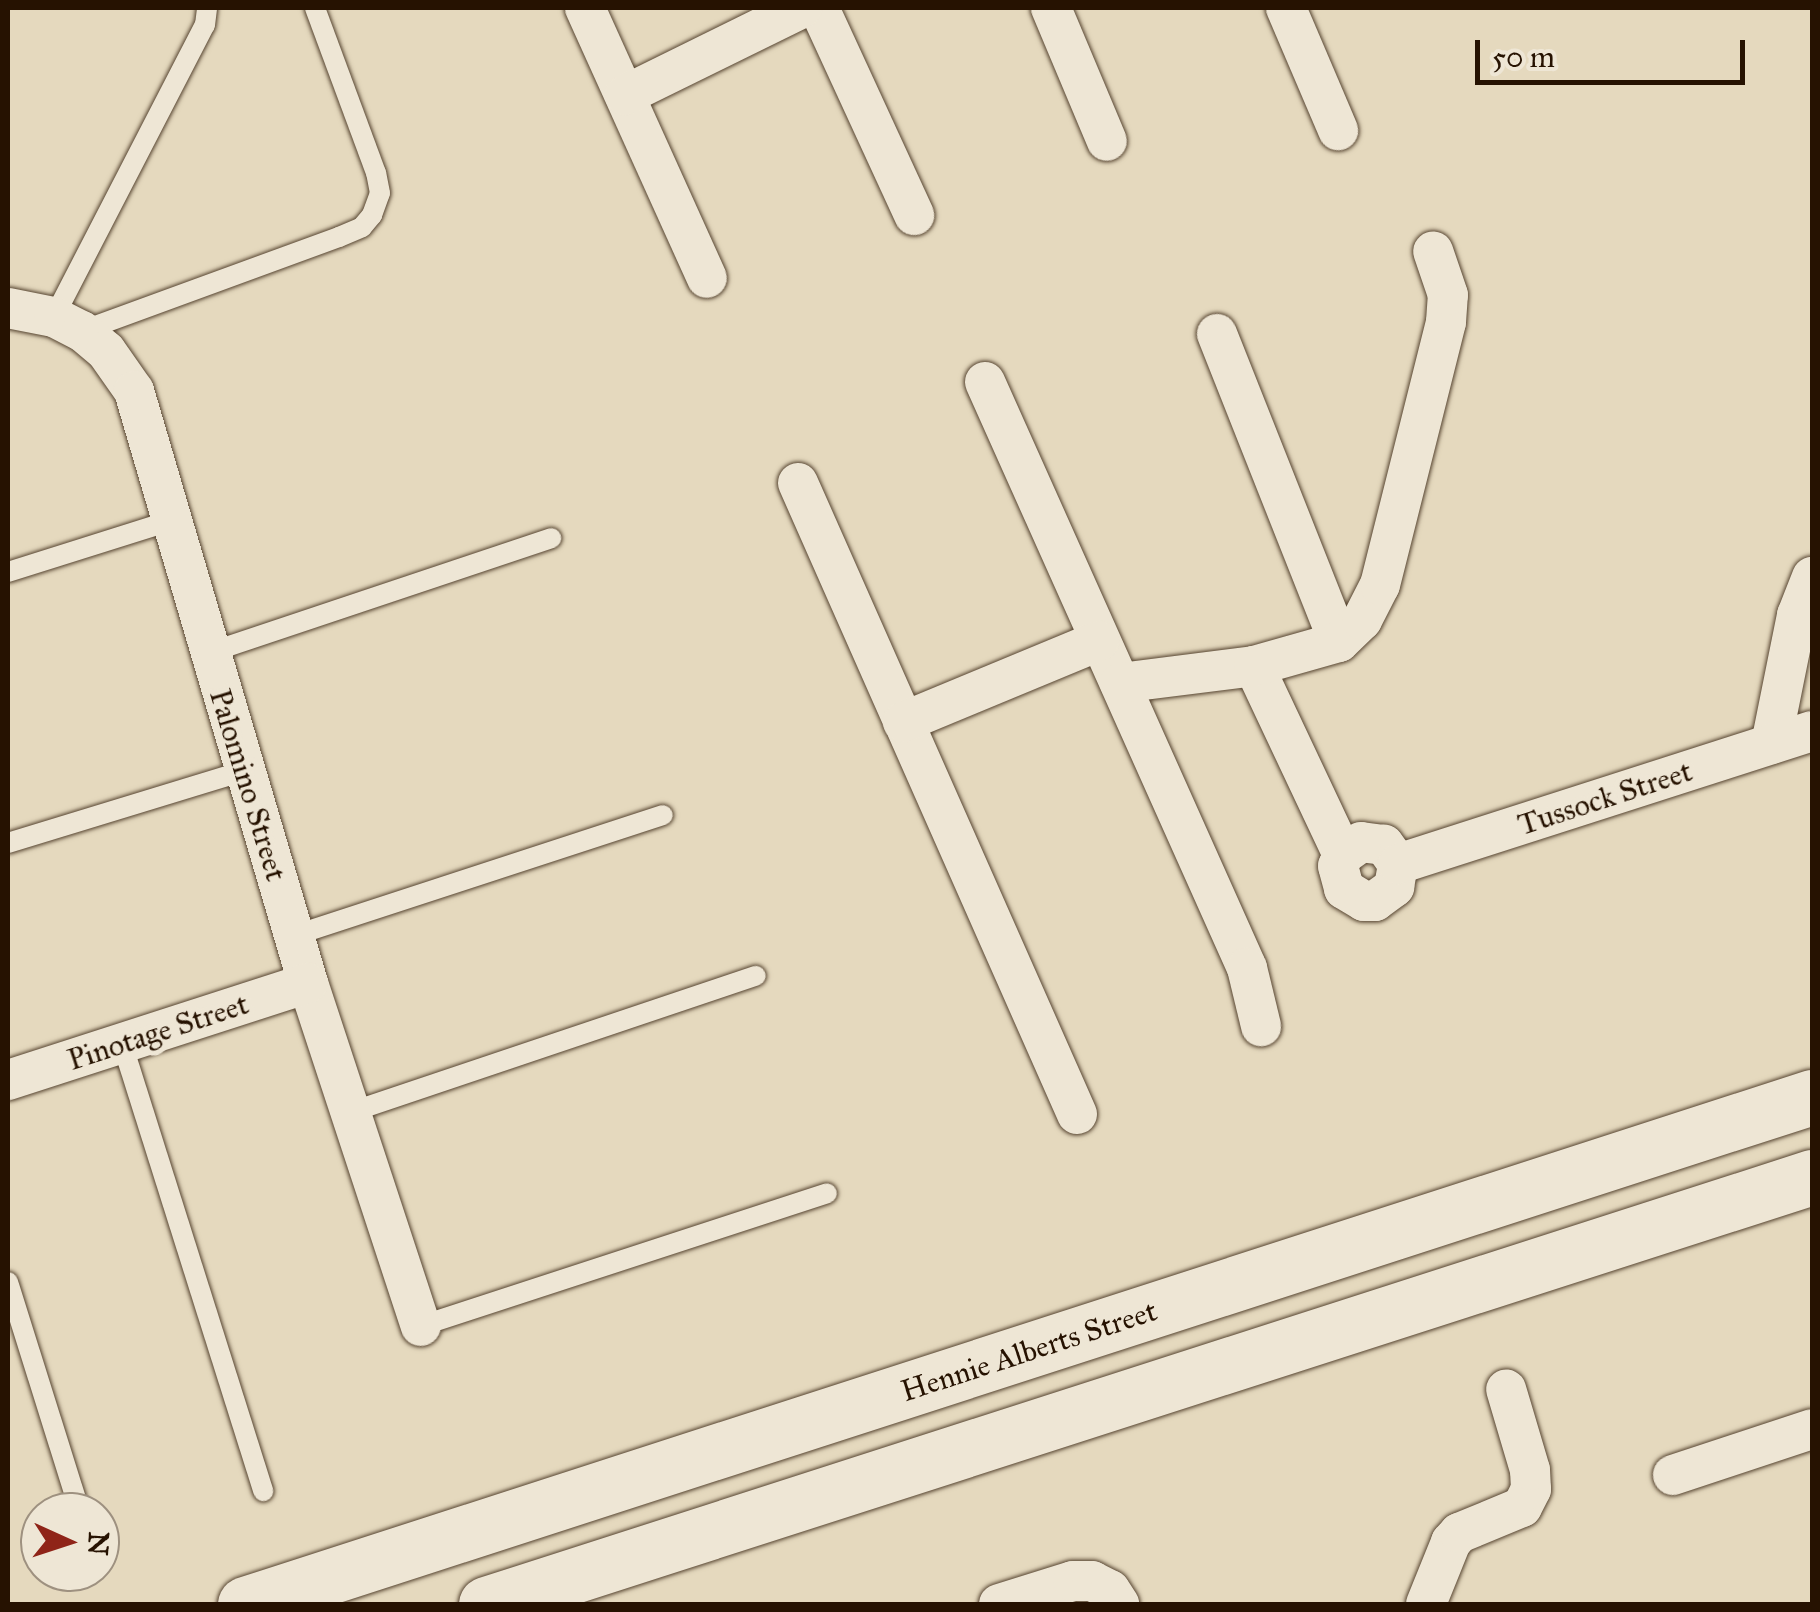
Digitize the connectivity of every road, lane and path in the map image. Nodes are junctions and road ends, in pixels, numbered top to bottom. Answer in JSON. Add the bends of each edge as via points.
{"nodes":[{"id":1,"x":207,"y":8,"type":"edge"},
{"id":2,"x":315,"y":8,"type":"edge"},
{"id":3,"x":585,"y":8,"type":"edge"},
{"id":4,"x":802,"y":8,"type":"edge"},
{"id":5,"x":820,"y":8,"type":"edge"},
{"id":6,"x":1051,"y":8,"type":"edge"},
{"id":7,"x":1286,"y":8,"type":"edge"},
{"id":8,"x":625,"y":95,"type":"junction"},
{"id":9,"x":1338,"y":130,"type":"dead end"},
{"id":10,"x":1108,"y":141,"type":"dead end"},
{"id":11,"x":914,"y":215,"type":"dead end"},
{"id":12,"x":1433,"y":251,"type":"dead end"},
{"id":13,"x":707,"y":278,"type":"dead end"},
{"id":14,"x":8,"y":308,"type":"edge"},
{"id":15,"x":68,"y":324,"type":"junction"},
{"id":16,"x":1218,"y":334,"type":"dead end"},
{"id":17,"x":986,"y":382,"type":"dead end"},
{"id":18,"x":798,"y":484,"type":"dead end"},
{"id":19,"x":170,"y":521,"type":"junction"},
{"id":20,"x":552,"y":538,"type":"dead end"},
{"id":21,"x":8,"y":572,"type":"edge"},
{"id":22,"x":1812,"y":578,"type":"edge"},
{"id":23,"x":1099,"y":641,"type":"junction"},
{"id":24,"x":1339,"y":642,"type":"junction"},
{"id":25,"x":208,"y":653,"type":"junction"},
{"id":26,"x":1254,"y":666,"type":"junction"},
{"id":27,"x":1120,"y":683,"type":"junction"},
{"id":28,"x":903,"y":722,"type":"junction"},
{"id":29,"x":1812,"y":730,"type":"edge"},
{"id":30,"x":1771,"y":744,"type":"junction"},
{"id":31,"x":243,"y":770,"type":"junction"},
{"id":32,"x":663,"y":815,"type":"dead end"},
{"id":33,"x":8,"y":843,"type":"edge"},
{"id":34,"x":293,"y":936,"type":"junction"},
{"id":35,"x":756,"y":976,"type":"dead end"},
{"id":36,"x":308,"y":983,"type":"junction"},
{"id":37,"x":1261,"y":1026,"type":"dead end"},
{"id":38,"x":122,"y":1043,"type":"junction"},
{"id":39,"x":8,"y":1080,"type":"edge"},
{"id":40,"x":1812,"y":1097,"type":"edge"},
{"id":41,"x":351,"y":1112,"type":"junction"},
{"id":42,"x":1077,"y":1114,"type":"dead end"},
{"id":43,"x":1812,"y":1177,"type":"edge"},
{"id":44,"x":827,"y":1193,"type":"dead end"},
{"id":45,"x":8,"y":1282,"type":"edge"},
{"id":46,"x":420,"y":1326,"type":"joint"},
{"id":47,"x":1506,"y":1389,"type":"dead end"},
{"id":48,"x":1812,"y":1429,"type":"edge"},
{"id":49,"x":1673,"y":1475,"type":"dead end"},
{"id":50,"x":263,"y":1491,"type":"dead end"},
{"id":51,"x":74,"y":1492,"type":"edge"},
{"id":52,"x":245,"y":1604,"type":"edge"},
{"id":53,"x":486,"y":1604,"type":"edge"},
{"id":54,"x":999,"y":1604,"type":"edge"},
{"id":55,"x":1119,"y":1604,"type":"edge"},
{"id":56,"x":1426,"y":1604,"type":"edge"}],
"edges":[{"from":1,"to":15,"type":"lane","via":[[205,25]]},
{"from":2,"to":15,"type":"lane","via":[[376,173],[380,194],[372,215],[340,237]]},
{"from":3,"to":8,"type":"street"},
{"from":4,"to":8,"type":"street"},
{"from":5,"to":11,"type":"street"},
{"from":6,"to":10,"type":"street"},
{"from":7,"to":9,"type":"street"},
{"from":8,"to":13,"type":"street"},
{"from":12,"to":24,"type":"street","via":[[1448,295],[1446,322],[1380,586],[1362,620]]},
{"from":14,"to":15,"type":"street"},
{"from":15,"to":19,"type":"street","name":"Palomino Street","via":[[106,351],[134,391]]},
{"from":16,"to":24,"type":"street"},
{"from":17,"to":23,"type":"street"},
{"from":18,"to":28,"type":"street"},
{"from":19,"to":21,"type":"lane"},
{"from":19,"to":25,"type":"street","name":"Palomino Street"},
{"from":20,"to":25,"type":"lane"},
{"from":22,"to":30,"type":"street","via":[[1797,615]]},
{"from":23,"to":27,"type":"street"},
{"from":23,"to":28,"type":"street"},
{"from":24,"to":26,"type":"street"},
{"from":25,"to":31,"type":"street","name":"Palomino Street"},
{"from":26,"to":27,"type":"street"},
{"from":26,"to":30,"type":"street","name":"Tussock Street","via":[[1343,855],[1373,841],[1398,864]]},
{"from":27,"to":37,"type":"street","via":[[1247,968]]},
{"from":28,"to":42,"type":"street"},
{"from":29,"to":30,"type":"street","name":"Tussock Street"},
{"from":31,"to":33,"type":"lane"},
{"from":31,"to":34,"type":"street","name":"Palomino Street"},
{"from":32,"to":34,"type":"lane"},
{"from":34,"to":36,"type":"street","name":"Palomino Street"},
{"from":35,"to":41,"type":"lane"},
{"from":36,"to":38,"type":"street","name":"Pinotage Street"},
{"from":36,"to":41,"type":"street","name":"Palomino Street"},
{"from":38,"to":39,"type":"street","name":"Pinotage Street"},
{"from":38,"to":50,"type":"lane"},
{"from":40,"to":52,"type":"street","name":"Hennie Alberts Street"},
{"from":41,"to":46,"type":"street","name":"Palomino Street"},
{"from":43,"to":53,"type":"street"},
{"from":44,"to":46,"type":"lane"},
{"from":45,"to":51,"type":"lane"},
{"from":47,"to":56,"type":"street","via":[[1530,1489],[1522,1507],[1459,1533]]},
{"from":48,"to":49,"type":"street"},
{"from":54,"to":55,"type":"street","via":[[1092,1581]]}]}
